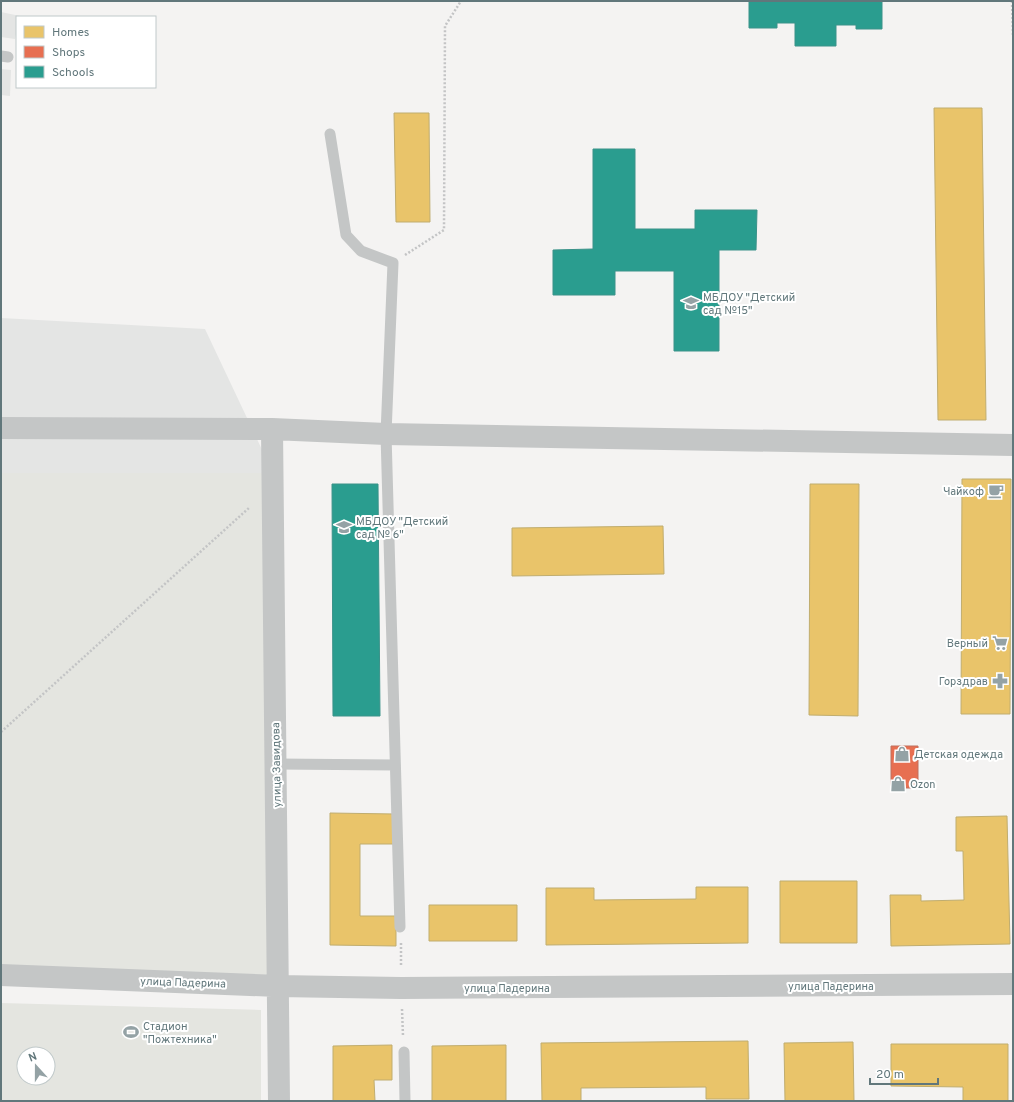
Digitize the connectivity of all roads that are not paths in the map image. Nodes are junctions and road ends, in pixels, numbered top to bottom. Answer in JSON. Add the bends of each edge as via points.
{"nodes":[{"id":1,"x":330,"y":134,"type":"dead end"},
{"id":2,"x":1,"y":428,"type":"edge"},
{"id":3,"x":272,"y":428,"type":"junction"},
{"id":4,"x":386,"y":434,"type":"junction"},
{"id":5,"x":1013,"y":445,"type":"edge"},
{"id":6,"x":276,"y":764,"type":"junction"},
{"id":7,"x":395,"y":765,"type":"junction"},
{"id":8,"x":400,"y":927,"type":"dead end"},
{"id":9,"x":1,"y":975,"type":"edge"},
{"id":10,"x":1013,"y":984,"type":"edge"},
{"id":11,"x":278,"y":986,"type":"junction"},
{"id":12,"x":404,"y":1052,"type":"dead end"},
{"id":13,"x":279,"y":1101,"type":"edge"},
{"id":14,"x":404,"y":1101,"type":"edge"}],
"edges":[{"from":1,"to":4,"type":"lane","via":[[346,235],[361,251],[393,262]]},
{"from":2,"to":3,"type":"street"},
{"from":3,"to":4,"type":"street"},
{"from":3,"to":6,"type":"street","name":"улица Завидова"},
{"from":4,"to":5,"type":"street"},
{"from":4,"to":7,"type":"lane"},
{"from":6,"to":7,"type":"lane"},
{"from":6,"to":11,"type":"street","name":"улица Завидова"},
{"from":7,"to":8,"type":"lane"},
{"from":9,"to":11,"type":"street","name":"улица Падерина"},
{"from":10,"to":11,"type":"street","name":"улица Падерина","via":[[409,988]]},
{"from":11,"to":13,"type":"street","name":"улица Завидова"},
{"from":12,"to":14,"type":"lane"}]}
